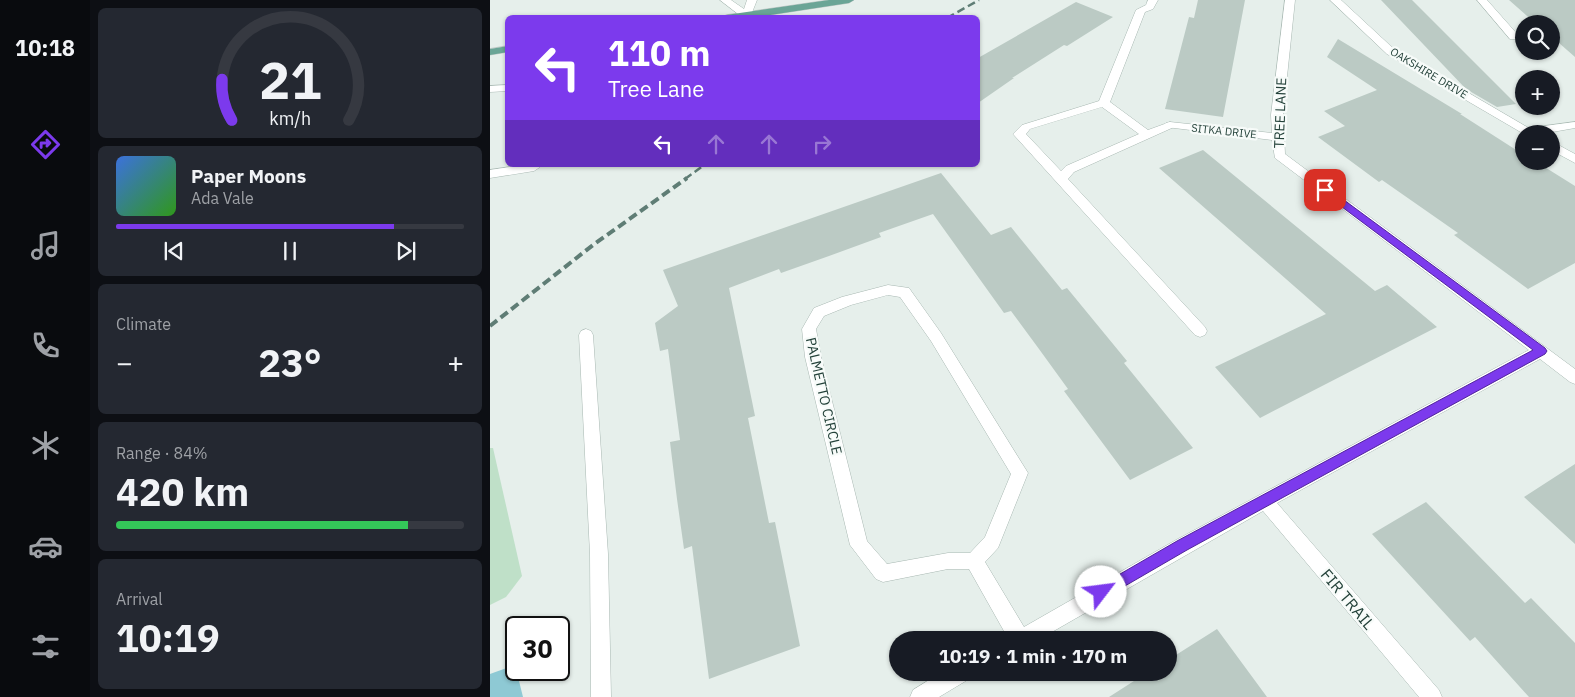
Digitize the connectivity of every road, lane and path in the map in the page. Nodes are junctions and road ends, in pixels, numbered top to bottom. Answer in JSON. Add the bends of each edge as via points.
{"nodes":[{"id":1,"x":725,"y":0,"type":"edge"},
{"id":2,"x":752,"y":0,"type":"edge"},
{"id":3,"x":849,"y":0,"type":"edge"},
{"id":4,"x":1153,"y":0,"type":"edge"},
{"id":5,"x":1290,"y":0,"type":"edge"},
{"id":6,"x":1335,"y":0,"type":"edge"},
{"id":7,"x":1482,"y":0,"type":"edge"},
{"id":8,"x":745,"y":15,"type":"edge"},
{"id":9,"x":746,"y":15,"type":"edge"},
{"id":10,"x":752,"y":15,"type":"edge"},
{"id":11,"x":1514,"y":36,"type":"dead end"},
{"id":12,"x":505,"y":50,"type":"edge"},
{"id":13,"x":490,"y":52,"type":"edge"},
{"id":14,"x":505,"y":88,"type":"edge"},
{"id":15,"x":490,"y":89,"type":"edge"},
{"id":16,"x":1104,"y":103,"type":"junction"},
{"id":17,"x":1517,"y":125,"type":"edge"},
{"id":18,"x":1575,"y":125,"type":"edge"},
{"id":19,"x":1560,"y":128,"type":"edge"},
{"id":20,"x":1147,"y":135,"type":"junction"},
{"id":21,"x":1278,"y":137,"type":"junction"},
{"id":22,"x":1560,"y":150,"type":"edge"},
{"id":23,"x":1575,"y":159,"type":"edge"},
{"id":24,"x":534,"y":167,"type":"dead end"},
{"id":25,"x":490,"y":174,"type":"edge"},
{"id":26,"x":1061,"y":179,"type":"junction"},
{"id":27,"x":1200,"y":331,"type":"dead end"},
{"id":28,"x":586,"y":335,"type":"dead end"},
{"id":29,"x":1541,"y":351,"type":"junction"},
{"id":30,"x":1575,"y":378,"type":"edge"},
{"id":31,"x":1265,"y":501,"type":"junction"},
{"id":32,"x":974,"y":561,"type":"junction"},
{"id":33,"x":1014,"y":631,"type":"edge"},
{"id":34,"x":1035,"y":631,"type":"edge"},
{"id":35,"x":947,"y":681,"type":"edge"},
{"id":36,"x":601,"y":697,"type":"edge"},
{"id":37,"x":920,"y":697,"type":"edge"},
{"id":38,"x":1432,"y":697,"type":"edge"}],
"edges":[{"from":1,"to":8,"type":"street"},
{"from":2,"to":9,"type":"street"},
{"from":3,"to":10,"type":"main road"},
{"from":4,"to":16,"type":"street","via":[[1150,8],[1141,10]]},
{"from":5,"to":21,"type":"street","name":"TREE LANE","via":[[1277,115]]},
{"from":6,"to":17,"type":"street","name":"OAKSHIRE DRIVE","via":[[1391,52]]},
{"from":7,"to":11,"type":"street"},
{"from":12,"to":13,"type":"main road"},
{"from":14,"to":15,"type":"street"},
{"from":16,"to":20,"type":"street"},
{"from":16,"to":26,"type":"street","via":[[1026,128],[1019,134]]},
{"from":18,"to":19,"type":"street"},
{"from":20,"to":21,"type":"street","name":"SITKA DRIVE","via":[[1170,125]]},
{"from":20,"to":26,"type":"street","via":[[1070,169]]},
{"from":21,"to":29,"type":"street","name":"TREE LANE","via":[[1279,155]]},
{"from":22,"to":23,"type":"street"},
{"from":24,"to":25,"type":"street"},
{"from":26,"to":27,"type":"street"},
{"from":28,"to":36,"type":"street","via":[[599,554]]},
{"from":29,"to":30,"type":"street","name":"TREE LANE"},
{"from":29,"to":31,"type":"street"},
{"from":31,"to":34,"type":"street"},
{"from":31,"to":38,"type":"street","name":"FIR TRAIL"},
{"from":32,"to":32,"type":"street","name":"PALMETTO CIRCLE","via":[[992,542],[1020,473],[980,406],[904,292],[888,290],[819,312],[808,328],[859,545],[883,573],[948,561]]},
{"from":32,"to":33,"type":"street"},
{"from":35,"to":37,"type":"street"}]}
